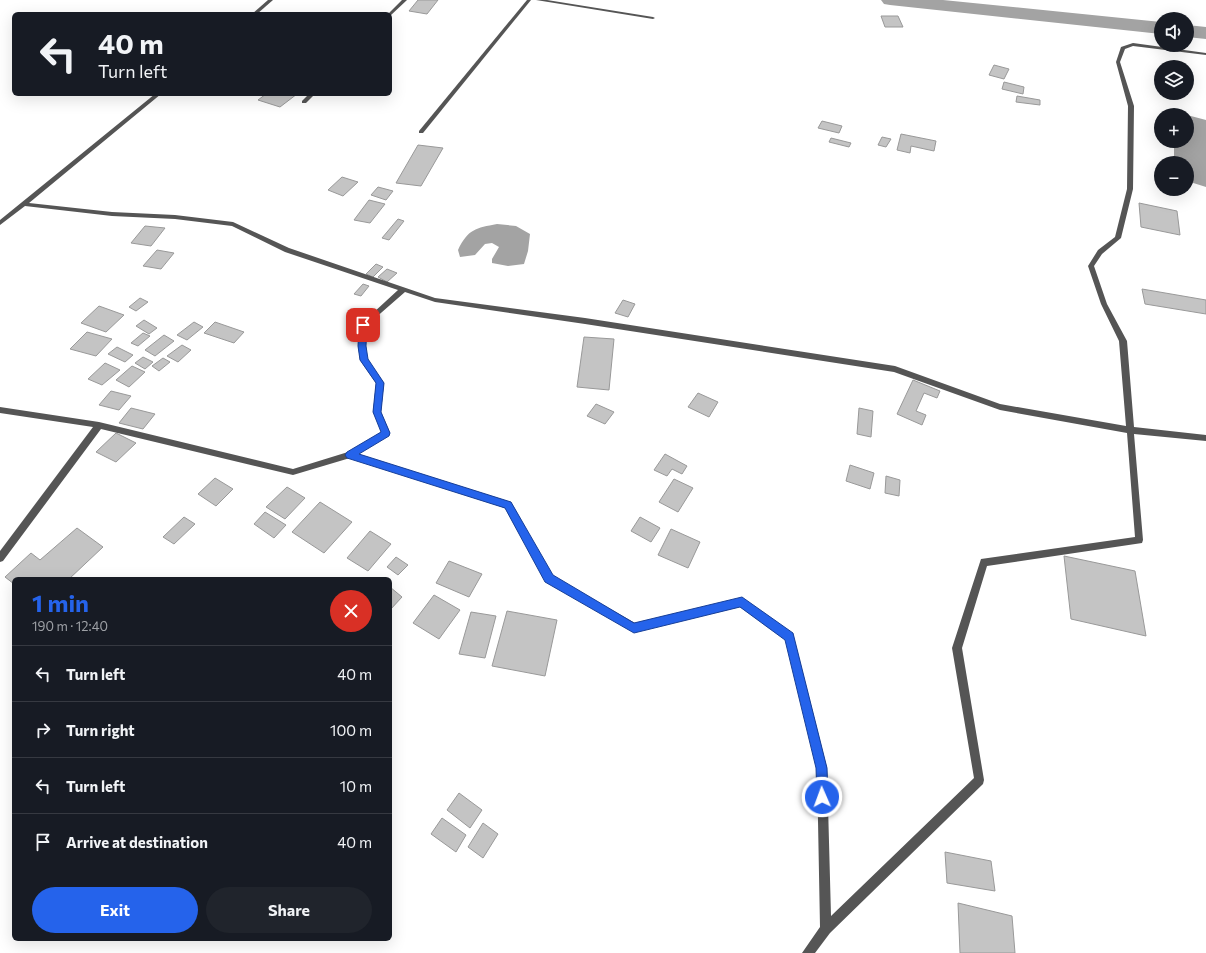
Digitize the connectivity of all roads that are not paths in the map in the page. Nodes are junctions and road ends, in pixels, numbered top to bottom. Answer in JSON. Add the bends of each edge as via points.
{"nodes":[{"id":1,"x":271,"y":0,"type":"edge"},
{"id":2,"x":405,"y":0,"type":"edge"},
{"id":3,"x":529,"y":0,"type":"edge"},
{"id":4,"x":538,"y":0,"type":"edge"},
{"id":5,"x":256,"y":12,"type":"edge"},
{"id":6,"x":392,"y":13,"type":"edge"},
{"id":7,"x":653,"y":18,"type":"dead end"},
{"id":8,"x":1206,"y":54,"type":"edge"},
{"id":9,"x":156,"y":96,"type":"edge"},
{"id":10,"x":310,"y":96,"type":"edge"},
{"id":11,"x":304,"y":102,"type":"dead end"},
{"id":12,"x":421,"y":132,"type":"dead end"},
{"id":13,"x":25,"y":204,"type":"junction"},
{"id":14,"x":0,"y":223,"type":"edge"},
{"id":15,"x":404,"y":289,"type":"junction"},
{"id":16,"x":0,"y":410,"type":"edge"},
{"id":17,"x":99,"y":425,"type":"junction"},
{"id":18,"x":1130,"y":430,"type":"junction"},
{"id":19,"x":1206,"y":438,"type":"edge"},
{"id":20,"x":350,"y":455,"type":"junction"},
{"id":21,"x":0,"y":558,"type":"edge"},
{"id":22,"x":826,"y":929,"type":"junction"},
{"id":23,"x":808,"y":953,"type":"edge"}],
"edges":[{"from":1,"to":5,"type":"street"},
{"from":2,"to":6,"type":"street"},
{"from":3,"to":12,"type":"street"},
{"from":4,"to":7,"type":"street"},
{"from":8,"to":18,"type":"street","via":[[1132,44],[1123,48],[1118,62],[1131,106],[1130,189],[1118,238],[1100,252],[1091,266],[1104,304],[1123,341]]},
{"from":9,"to":13,"type":"street"},
{"from":10,"to":11,"type":"street"},
{"from":13,"to":14,"type":"street"},
{"from":13,"to":15,"type":"street","via":[[233,224],[287,250]]},
{"from":15,"to":18,"type":"street","via":[[435,300],[895,369],[1000,408]]},
{"from":15,"to":20,"type":"street","via":[[363,325],[364,360],[380,383],[377,412],[386,433]]},
{"from":16,"to":17,"type":"street"},
{"from":17,"to":20,"type":"street","via":[[293,472]]},
{"from":17,"to":21,"type":"street"},
{"from":18,"to":19,"type":"street"},
{"from":18,"to":22,"type":"street","via":[[1139,540],[984,562],[957,648],[979,780]]},
{"from":20,"to":22,"type":"street","via":[[508,505],[549,578],[634,628],[742,602],[790,637],[822,768]]},
{"from":22,"to":23,"type":"street"}]}
